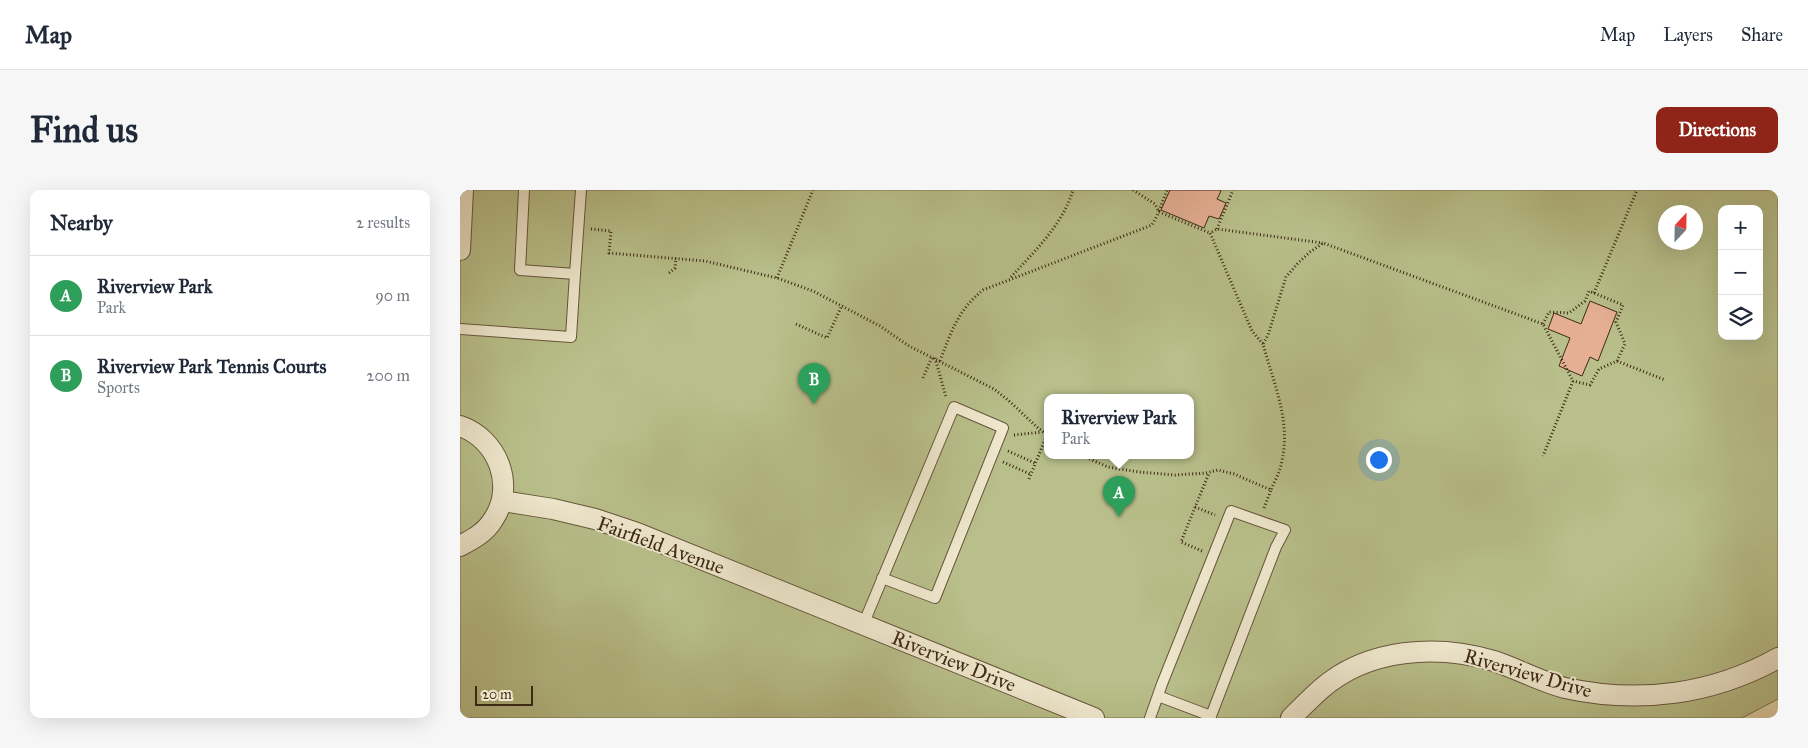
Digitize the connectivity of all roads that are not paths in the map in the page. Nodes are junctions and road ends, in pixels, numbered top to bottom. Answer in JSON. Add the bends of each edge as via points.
{"nodes":[{"id":1,"x":463,"y":190,"type":"edge"},
{"id":2,"x":524,"y":190,"type":"edge"},
{"id":3,"x":581,"y":190,"type":"edge"},
{"id":4,"x":460,"y":250,"type":"edge"},
{"id":5,"x":575,"y":274,"type":"junction"},
{"id":6,"x":460,"y":329,"type":"edge"},
{"id":7,"x":460,"y":426,"type":"edge"},
{"id":8,"x":502,"y":501,"type":"junction"},
{"id":9,"x":460,"y":546,"type":"edge"},
{"id":10,"x":882,"y":578,"type":"junction"},
{"id":11,"x":815,"y":605,"type":"joint"},
{"id":12,"x":863,"y":625,"type":"junction"},
{"id":13,"x":1778,"y":658,"type":"edge"},
{"id":14,"x":1158,"y":696,"type":"junction"},
{"id":15,"x":1094,"y":718,"type":"edge"},
{"id":16,"x":1150,"y":718,"type":"edge"},
{"id":17,"x":1291,"y":718,"type":"edge"}],
"edges":[{"from":1,"to":4,"type":"street"},
{"from":2,"to":5,"type":"lane","via":[[520,270]]},
{"from":3,"to":5,"type":"lane"},
{"from":5,"to":6,"type":"lane","via":[[571,337]]},
{"from":7,"to":8,"type":"street","via":[[486,442],[498,459],[503,480]]},
{"from":8,"to":9,"type":"street","via":[[484,531]]},
{"from":8,"to":11,"type":"street","name":"Fairfield Avenue","via":[[553,508],[595,519]]},
{"from":10,"to":10,"type":"lane","via":[[954,407],[1003,428],[935,598]]},
{"from":10,"to":12,"type":"lane"},
{"from":11,"to":12,"type":"street","name":"Riverview Drive"},
{"from":12,"to":15,"type":"street","name":"Riverview Drive"},
{"from":13,"to":17,"type":"street","name":"Riverview Drive","via":[[1710,687],[1653,696],[1630,696],[1563,687],[1473,655],[1422,651],[1400,653],[1366,663],[1340,676],[1322,688]]},
{"from":14,"to":14,"type":"lane","via":[[1211,716],[1285,530],[1231,511]]},
{"from":14,"to":16,"type":"lane"}]}
